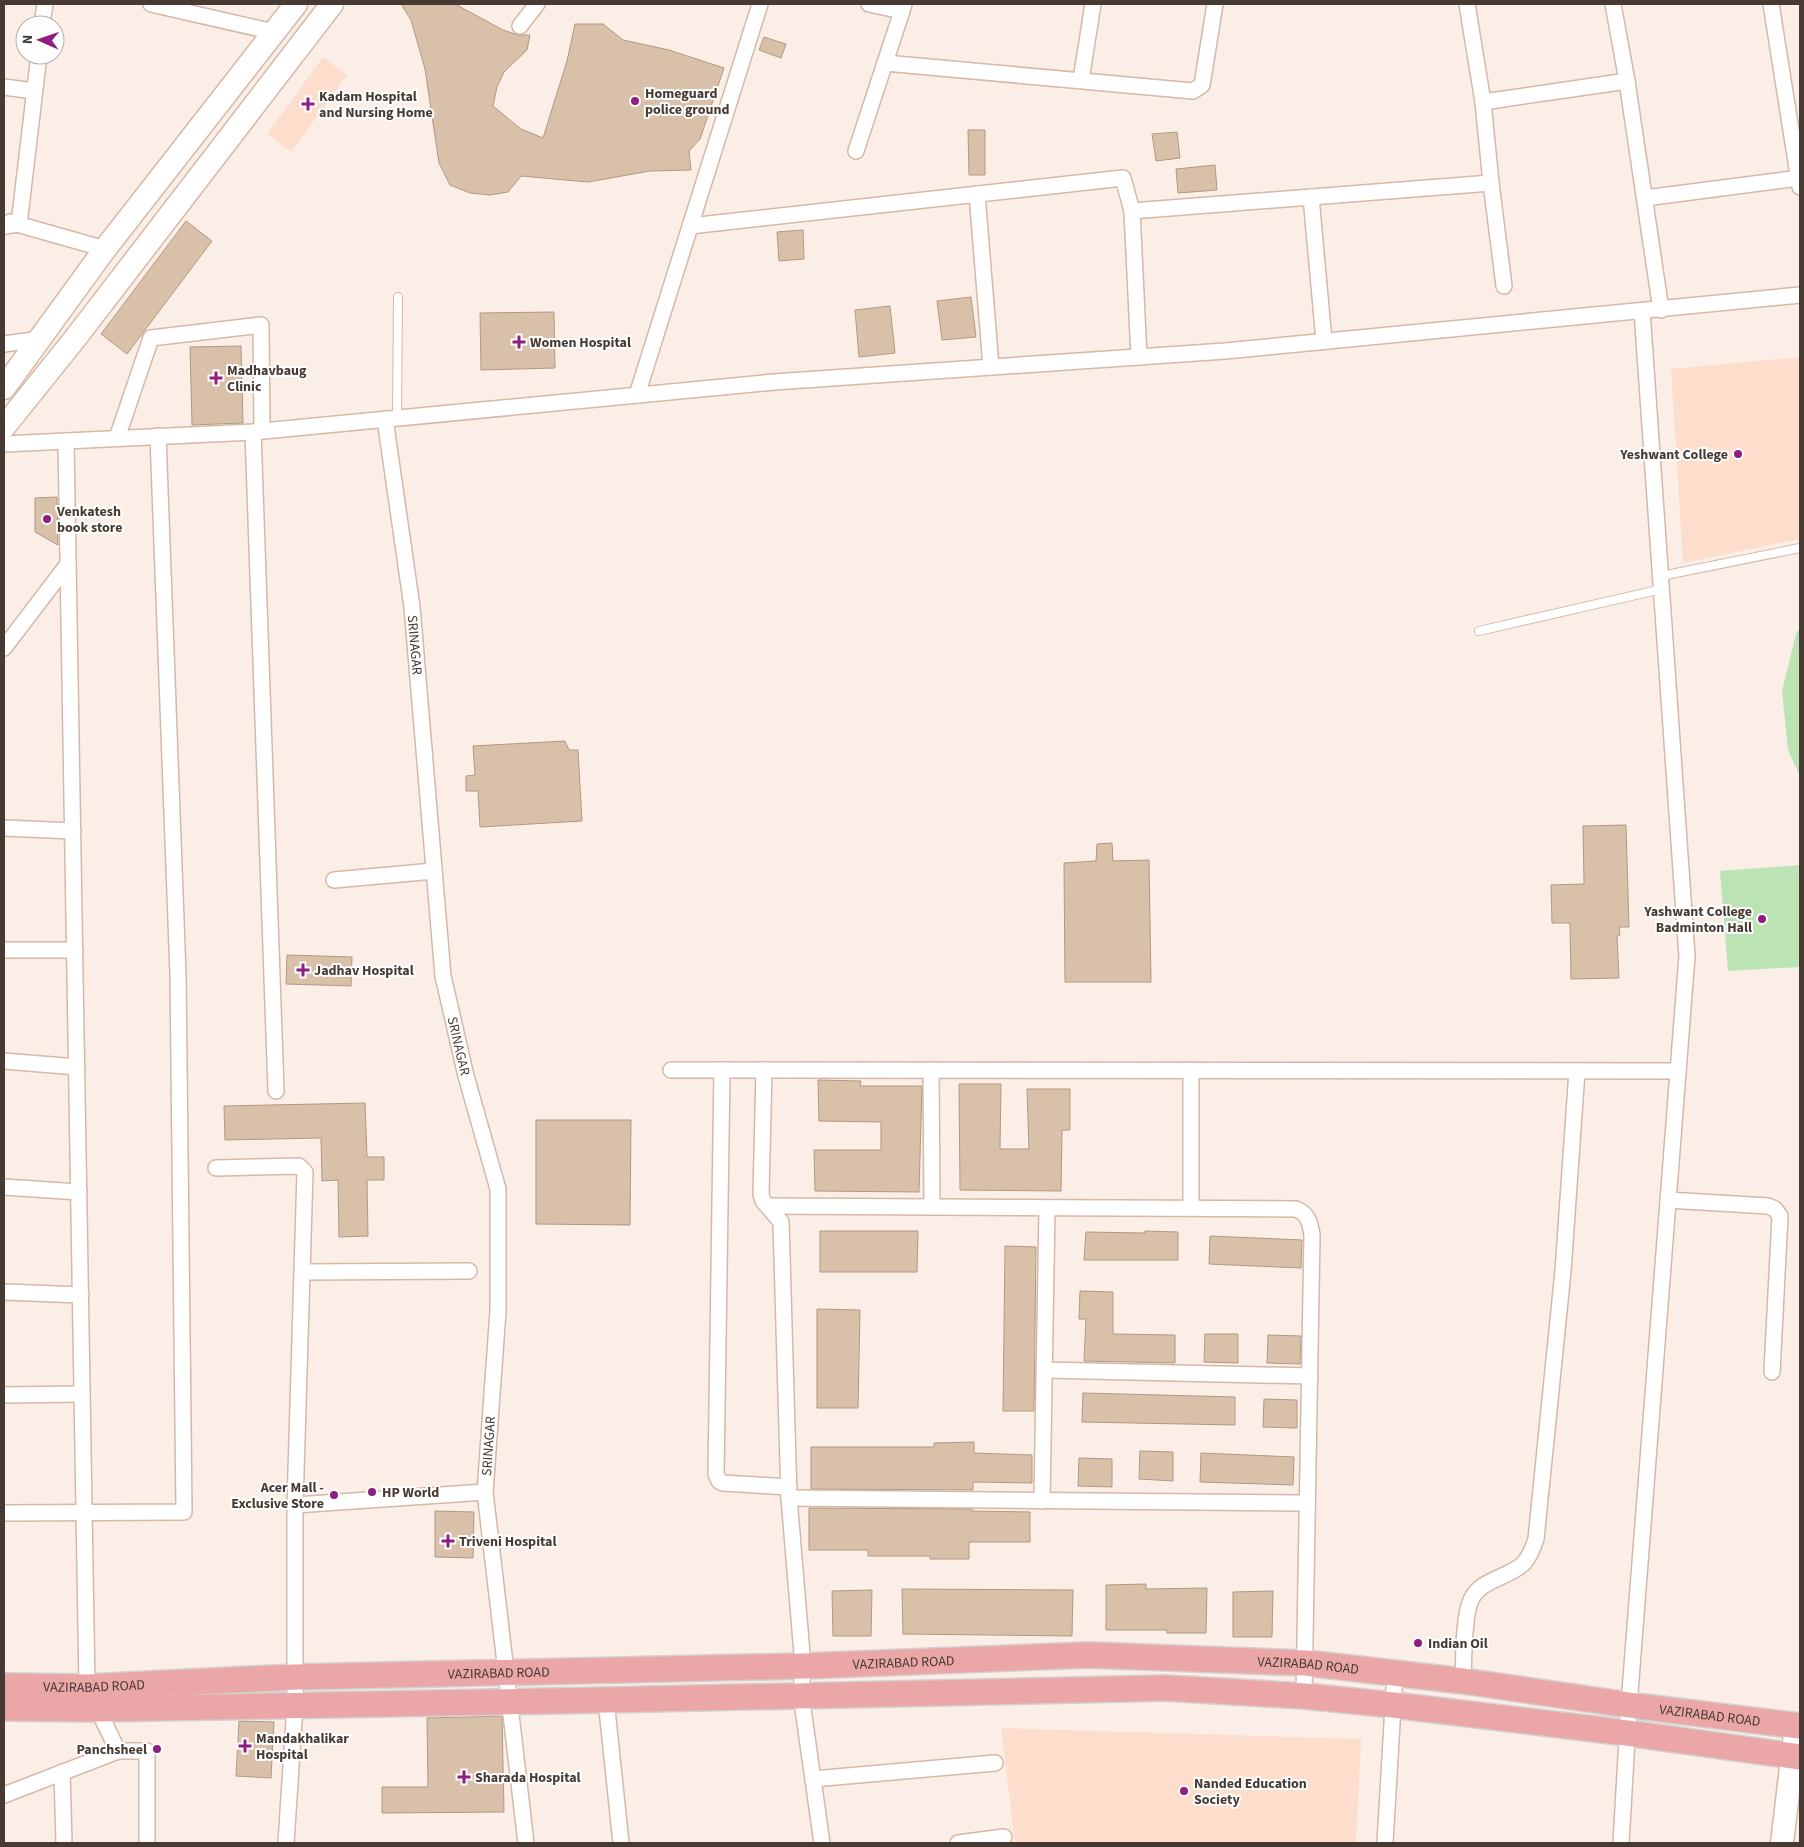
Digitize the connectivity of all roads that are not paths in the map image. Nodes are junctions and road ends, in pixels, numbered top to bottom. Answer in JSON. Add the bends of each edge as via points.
{"nodes":[{"id":1,"x":151,"y":4,"type":"edge"},
{"id":2,"x":296,"y":4,"type":"edge"},
{"id":3,"x":537,"y":4,"type":"edge"},
{"id":4,"x":760,"y":4,"type":"edge"},
{"id":5,"x":869,"y":4,"type":"edge"},
{"id":6,"x":1093,"y":4,"type":"edge"},
{"id":7,"x":1215,"y":4,"type":"edge"},
{"id":8,"x":1467,"y":4,"type":"edge"},
{"id":9,"x":1613,"y":4,"type":"edge"},
{"id":10,"x":1771,"y":4,"type":"edge"},
{"id":11,"x":327,"y":6,"type":"edge"},
{"id":12,"x":903,"y":8,"type":"edge"},
{"id":13,"x":202,"y":9,"type":"edge"},
{"id":14,"x":520,"y":26,"type":"dead end"},
{"id":15,"x":274,"y":32,"type":"junction"},
{"id":16,"x":885,"y":63,"type":"junction"},
{"id":17,"x":38,"y":65,"type":"edge"},
{"id":18,"x":1081,"y":80,"type":"junction"},
{"id":19,"x":1627,"y":81,"type":"junction"},
{"id":20,"x":4,"y":86,"type":"edge"},
{"id":21,"x":34,"y":91,"type":"junction"},
{"id":22,"x":1483,"y":102,"type":"junction"},
{"id":23,"x":856,"y":151,"type":"dead end"},
{"id":24,"x":1491,"y":183,"type":"junction"},
{"id":25,"x":1800,"y":183,"type":"edge"},
{"id":26,"x":977,"y":194,"type":"junction"},
{"id":27,"x":1311,"y":197,"type":"junction"},
{"id":28,"x":1645,"y":198,"type":"junction"},
{"id":29,"x":1132,"y":211,"type":"junction"},
{"id":30,"x":9,"y":224,"type":"edge"},
{"id":31,"x":690,"y":226,"type":"junction"},
{"id":32,"x":105,"y":249,"type":"junction"},
{"id":33,"x":1504,"y":286,"type":"dead end"},
{"id":34,"x":1800,"y":295,"type":"edge"},
{"id":35,"x":398,"y":297,"type":"dead end"},
{"id":36,"x":1661,"y":310,"type":"junction"},
{"id":37,"x":1642,"y":312,"type":"junction"},
{"id":38,"x":41,"y":339,"type":"junction"},
{"id":39,"x":1324,"y":342,"type":"junction"},
{"id":40,"x":4,"y":344,"type":"edge"},
{"id":41,"x":1139,"y":357,"type":"junction"},
{"id":42,"x":991,"y":367,"type":"junction"},
{"id":43,"x":4,"y":388,"type":"edge"},
{"id":44,"x":637,"y":395,"type":"junction"},
{"id":45,"x":391,"y":418,"type":"junction"},
{"id":46,"x":4,"y":427,"type":"edge"},
{"id":47,"x":257,"y":431,"type":"junction"},
{"id":48,"x":158,"y":436,"type":"junction"},
{"id":49,"x":117,"y":438,"type":"junction"},
{"id":50,"x":66,"y":441,"type":"junction"},
{"id":51,"x":4,"y":444,"type":"edge"},
{"id":52,"x":1800,"y":548,"type":"edge"},
{"id":53,"x":68,"y":564,"type":"junction"},
{"id":54,"x":1662,"y":582,"type":"junction"},
{"id":55,"x":1479,"y":630,"type":"dead end"},
{"id":56,"x":4,"y":648,"type":"edge"},
{"id":57,"x":4,"y":828,"type":"edge"},
{"id":58,"x":73,"y":831,"type":"junction"},
{"id":59,"x":434,"y":871,"type":"junction"},
{"id":60,"x":334,"y":880,"type":"dead end"},
{"id":61,"x":4,"y":950,"type":"edge"},
{"id":62,"x":75,"y":950,"type":"junction"},
{"id":63,"x":4,"y":1061,"type":"edge"},
{"id":64,"x":77,"y":1067,"type":"junction"},
{"id":65,"x":671,"y":1070,"type":"dead end"},
{"id":66,"x":722,"y":1070,"type":"junction"},
{"id":67,"x":764,"y":1070,"type":"junction"},
{"id":68,"x":932,"y":1070,"type":"junction"},
{"id":69,"x":1191,"y":1070,"type":"junction"},
{"id":70,"x":1577,"y":1071,"type":"junction"},
{"id":71,"x":1678,"y":1071,"type":"junction"},
{"id":72,"x":276,"y":1091,"type":"dead end"},
{"id":73,"x":216,"y":1168,"type":"dead end"},
{"id":74,"x":4,"y":1187,"type":"edge"},
{"id":75,"x":79,"y":1192,"type":"junction"},
{"id":76,"x":1668,"y":1200,"type":"junction"},
{"id":77,"x":768,"y":1206,"type":"junction"},
{"id":78,"x":932,"y":1208,"type":"junction"},
{"id":79,"x":1047,"y":1208,"type":"junction"},
{"id":80,"x":1191,"y":1208,"type":"junction"},
{"id":81,"x":469,"y":1271,"type":"dead end"},
{"id":82,"x":303,"y":1272,"type":"junction"},
{"id":83,"x":4,"y":1292,"type":"edge"},
{"id":84,"x":81,"y":1295,"type":"junction"},
{"id":85,"x":1044,"y":1370,"type":"junction"},
{"id":86,"x":1772,"y":1372,"type":"dead end"},
{"id":87,"x":1310,"y":1376,"type":"junction"},
{"id":88,"x":4,"y":1394,"type":"edge"},
{"id":89,"x":82,"y":1394,"type":"junction"},
{"id":90,"x":485,"y":1492,"type":"junction"},
{"id":91,"x":789,"y":1492,"type":"junction"},
{"id":92,"x":1042,"y":1501,"type":"junction"},
{"id":93,"x":1307,"y":1503,"type":"junction"},
{"id":94,"x":295,"y":1505,"type":"junction"},
{"id":95,"x":84,"y":1512,"type":"junction"},
{"id":96,"x":4,"y":1513,"type":"edge"},
{"id":97,"x":1306,"y":1663,"type":"junction"},
{"id":98,"x":802,"y":1666,"type":"junction"},
{"id":99,"x":505,"y":1672,"type":"junction"},
{"id":100,"x":1394,"y":1672,"type":"junction"},
{"id":101,"x":295,"y":1677,"type":"junction"},
{"id":102,"x":1463,"y":1680,"type":"junction"},
{"id":103,"x":4,"y":1686,"type":"edge"},
{"id":104,"x":801,"y":1695,"type":"junction"},
{"id":105,"x":1304,"y":1696,"type":"junction"},
{"id":106,"x":92,"y":1698,"type":"junction"},
{"id":107,"x":606,"y":1700,"type":"junction"},
{"id":108,"x":508,"y":1701,"type":"junction"},
{"id":109,"x":295,"y":1705,"type":"junction"},
{"id":110,"x":1393,"y":1705,"type":"junction"},
{"id":111,"x":1629,"y":1705,"type":"junction"},
{"id":112,"x":4,"y":1708,"type":"edge"},
{"id":113,"x":1798,"y":1726,"type":"edge"},
{"id":114,"x":1627,"y":1733,"type":"junction"},
{"id":115,"x":118,"y":1751,"type":"junction"},
{"id":116,"x":1796,"y":1756,"type":"edge"},
{"id":117,"x":995,"y":1763,"type":"dead end"},
{"id":118,"x":62,"y":1772,"type":"junction"},
{"id":119,"x":813,"y":1779,"type":"junction"},
{"id":120,"x":4,"y":1795,"type":"edge"},
{"id":121,"x":1004,"y":1837,"type":"dead end"},
{"id":122,"x":64,"y":1843,"type":"edge"},
{"id":123,"x":148,"y":1843,"type":"edge"},
{"id":124,"x":286,"y":1843,"type":"edge"},
{"id":125,"x":526,"y":1843,"type":"edge"},
{"id":126,"x":621,"y":1843,"type":"edge"},
{"id":127,"x":822,"y":1843,"type":"edge"},
{"id":128,"x":958,"y":1843,"type":"edge"},
{"id":129,"x":1385,"y":1843,"type":"edge"},
{"id":130,"x":1621,"y":1843,"type":"edge"},
{"id":131,"x":1782,"y":1843,"type":"edge"}],
"edges":[{"from":1,"to":13,"type":"street"},
{"from":2,"to":15,"type":"main road"},
{"from":3,"to":14,"type":"street"},
{"from":4,"to":31,"type":"street"},
{"from":5,"to":12,"type":"street"},
{"from":6,"to":18,"type":"street"},
{"from":7,"to":18,"type":"street","via":[[1202,85],[1198,90]]},
{"from":8,"to":22,"type":"street"},
{"from":9,"to":19,"type":"street"},
{"from":10,"to":25,"type":"street"},
{"from":11,"to":46,"type":"main road","via":[[77,336]]},
{"from":12,"to":16,"type":"street"},
{"from":13,"to":15,"type":"street"},
{"from":15,"to":32,"type":"main road"},
{"from":16,"to":18,"type":"street"},
{"from":16,"to":23,"type":"street"},
{"from":17,"to":21,"type":"street"},
{"from":19,"to":22,"type":"street"},
{"from":19,"to":28,"type":"street"},
{"from":20,"to":21,"type":"street"},
{"from":21,"to":30,"type":"street"},
{"from":22,"to":24,"type":"street"},
{"from":24,"to":27,"type":"street"},
{"from":24,"to":33,"type":"street"},
{"from":25,"to":28,"type":"street"},
{"from":26,"to":29,"type":"street","via":[[1123,178]]},
{"from":26,"to":31,"type":"street"},
{"from":26,"to":42,"type":"street"},
{"from":27,"to":29,"type":"street"},
{"from":27,"to":39,"type":"street"},
{"from":28,"to":36,"type":"street"},
{"from":29,"to":41,"type":"street"},
{"from":30,"to":32,"type":"street"},
{"from":31,"to":44,"type":"street"},
{"from":32,"to":38,"type":"main road"},
{"from":34,"to":36,"type":"street"},
{"from":35,"to":45,"type":"lane"},
{"from":36,"to":37,"type":"street"},
{"from":37,"to":39,"type":"street"},
{"from":37,"to":54,"type":"street"},
{"from":38,"to":40,"type":"street"},
{"from":38,"to":43,"type":"main road"},
{"from":39,"to":41,"type":"street"},
{"from":41,"to":42,"type":"street"},
{"from":42,"to":44,"type":"street"},
{"from":44,"to":45,"type":"street"},
{"from":45,"to":47,"type":"street"},
{"from":45,"to":59,"type":"street","name":"SRINAGAR","via":[[412,607]]},
{"from":47,"to":48,"type":"street"},
{"from":47,"to":49,"type":"street","via":[[262,324],[151,338]]},
{"from":47,"to":72,"type":"street"},
{"from":48,"to":49,"type":"street"},
{"from":48,"to":95,"type":"street","via":[[178,974],[184,1512]]},
{"from":49,"to":50,"type":"street"},
{"from":50,"to":51,"type":"street"},
{"from":50,"to":53,"type":"street"},
{"from":52,"to":54,"type":"lane"},
{"from":53,"to":56,"type":"street"},
{"from":53,"to":58,"type":"street"},
{"from":54,"to":55,"type":"lane"},
{"from":54,"to":71,"type":"street","via":[[1688,956]]},
{"from":57,"to":58,"type":"street"},
{"from":58,"to":62,"type":"street"},
{"from":59,"to":60,"type":"street"},
{"from":59,"to":90,"type":"street","name":"SRINAGAR","via":[[443,976],[466,1076],[498,1190],[498,1311]]},
{"from":61,"to":62,"type":"street"},
{"from":62,"to":64,"type":"street"},
{"from":63,"to":64,"type":"street"},
{"from":64,"to":75,"type":"street"},
{"from":65,"to":66,"type":"street"},
{"from":66,"to":67,"type":"street"},
{"from":66,"to":91,"type":"street","via":[[716,1474],[723,1483]]},
{"from":67,"to":68,"type":"street"},
{"from":67,"to":77,"type":"street","via":[[761,1194]]},
{"from":68,"to":69,"type":"street"},
{"from":68,"to":78,"type":"street"},
{"from":69,"to":70,"type":"street"},
{"from":69,"to":80,"type":"street"},
{"from":70,"to":71,"type":"street"},
{"from":70,"to":102,"type":"street","via":[[1563,1271],[1536,1539],[1530,1555],[1522,1564],[1481,1587],[1471,1600],[1467,1613]]},
{"from":71,"to":76,"type":"street"},
{"from":73,"to":82,"type":"street","via":[[303,1168]]},
{"from":74,"to":75,"type":"street"},
{"from":75,"to":84,"type":"street"},
{"from":76,"to":86,"type":"street","via":[[1768,1206],[1780,1216]]},
{"from":76,"to":111,"type":"street"},
{"from":77,"to":78,"type":"street"},
{"from":77,"to":91,"type":"street","via":[[781,1222]]},
{"from":78,"to":79,"type":"street"},
{"from":79,"to":80,"type":"street"},
{"from":79,"to":85,"type":"street"},
{"from":80,"to":87,"type":"street","via":[[1296,1209],[1305,1212],[1312,1235]]},
{"from":81,"to":82,"type":"street"},
{"from":82,"to":94,"type":"street"},
{"from":83,"to":84,"type":"street"},
{"from":84,"to":89,"type":"street"},
{"from":85,"to":87,"type":"street"},
{"from":85,"to":92,"type":"street"},
{"from":87,"to":93,"type":"street"},
{"from":88,"to":89,"type":"street"},
{"from":89,"to":95,"type":"street"},
{"from":90,"to":94,"type":"street"},
{"from":90,"to":99,"type":"street","name":"SRINAGAR"},
{"from":91,"to":92,"type":"street"},
{"from":91,"to":98,"type":"street"},
{"from":92,"to":93,"type":"street"},
{"from":93,"to":97,"type":"street"},
{"from":94,"to":101,"type":"street"},
{"from":95,"to":96,"type":"street"},
{"from":95,"to":106,"type":"street"},
{"from":97,"to":98,"type":"main road","name":"VAZIRABAD ROAD","via":[[1088,1655]]},
{"from":97,"to":100,"type":"main road","name":"VAZIRABAD ROAD"},
{"from":97,"to":105,"type":"street"},
{"from":98,"to":99,"type":"main road","name":"VAZIRABAD ROAD"},
{"from":98,"to":104,"type":"street"},
{"from":99,"to":101,"type":"main road","name":"VAZIRABAD ROAD"},
{"from":99,"to":108,"type":"street","name":"SRINAGAR"},
{"from":100,"to":102,"type":"main road","name":"VAZIRABAD ROAD"},
{"from":100,"to":110,"type":"street"},
{"from":101,"to":106,"type":"main road","name":"VAZIRABAD ROAD"},
{"from":101,"to":109,"type":"street"},
{"from":102,"to":111,"type":"main road","name":"VAZIRABAD ROAD"},
{"from":103,"to":106,"type":"main road","name":"VAZIRABAD ROAD"},
{"from":104,"to":105,"type":"main road","name":"VAZIRABAD ROAD","via":[[1166,1688]]},
{"from":104,"to":107,"type":"main road","name":"VAZIRABAD ROAD"},
{"from":104,"to":119,"type":"street"},
{"from":105,"to":110,"type":"main road","name":"VAZIRABAD ROAD"},
{"from":106,"to":109,"type":"main road","name":"VAZIRABAD ROAD"},
{"from":106,"to":112,"type":"main road","name":"VAZIRABAD ROAD"},
{"from":106,"to":115,"type":"street"},
{"from":107,"to":108,"type":"main road","name":"VAZIRABAD ROAD"},
{"from":107,"to":126,"type":"street"},
{"from":108,"to":109,"type":"main road","name":"VAZIRABAD ROAD"},
{"from":108,"to":125,"type":"street","name":"SRINAGAR"},
{"from":109,"to":124,"type":"street"},
{"from":110,"to":114,"type":"main road","name":"VAZIRABAD ROAD"},
{"from":110,"to":129,"type":"street"},
{"from":111,"to":113,"type":"main road","name":"VAZIRABAD ROAD"},
{"from":111,"to":114,"type":"street"},
{"from":113,"to":116,"type":"main road"},
{"from":114,"to":116,"type":"main road","name":"VAZIRABAD ROAD"},
{"from":114,"to":130,"type":"street"},
{"from":115,"to":118,"type":"street"},
{"from":115,"to":123,"type":"street","via":[[148,1750]]},
{"from":116,"to":131,"type":"main road"},
{"from":117,"to":119,"type":"street"},
{"from":118,"to":120,"type":"street"},
{"from":118,"to":122,"type":"street"},
{"from":119,"to":127,"type":"street"},
{"from":121,"to":128,"type":"street"}]}
